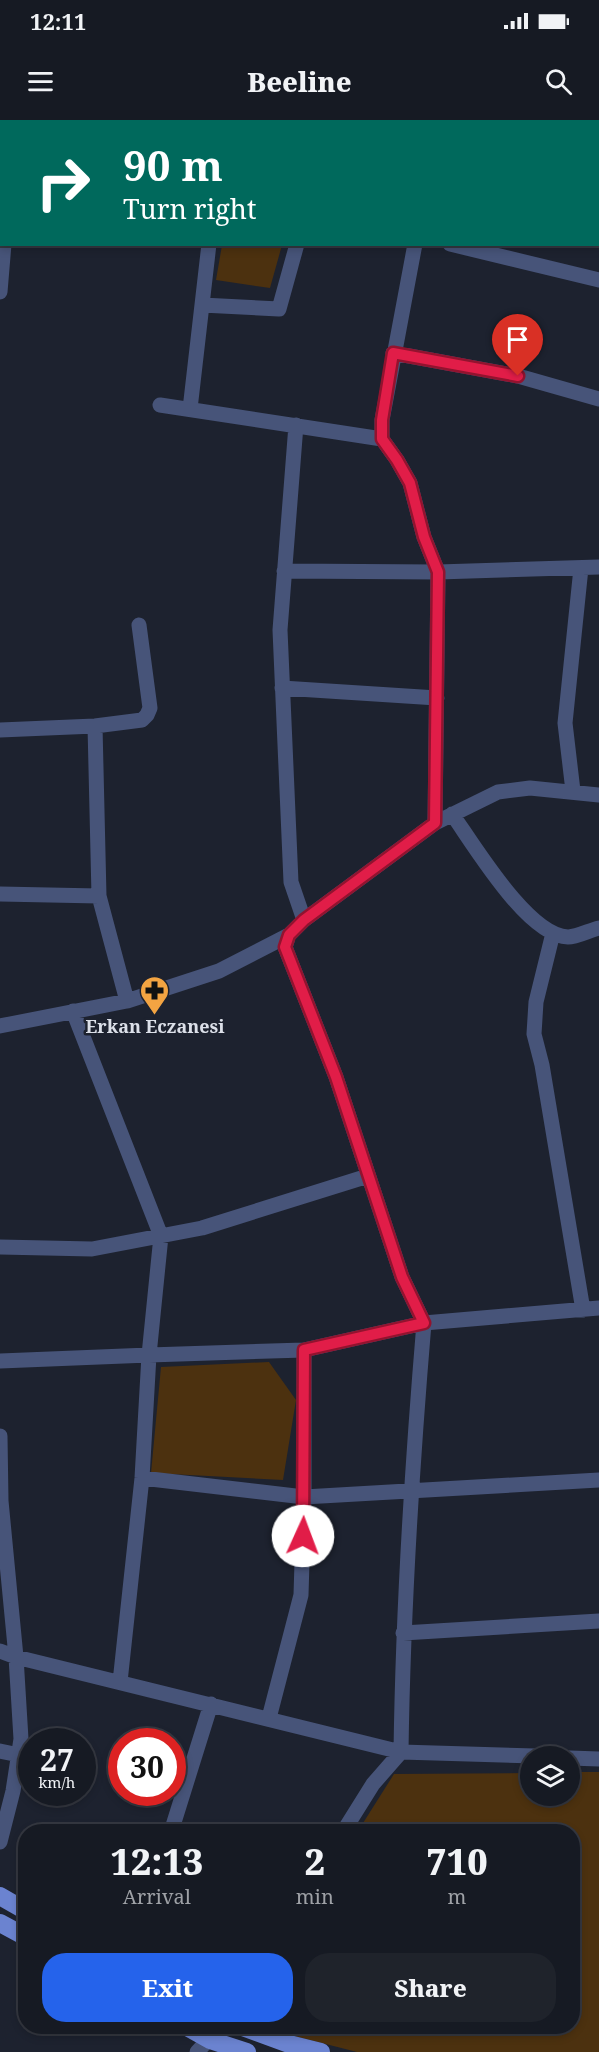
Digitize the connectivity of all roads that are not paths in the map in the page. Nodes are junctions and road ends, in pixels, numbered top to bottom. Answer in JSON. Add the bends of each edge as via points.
{"nodes":[{"id":1,"x":4,"y":246,"type":"edge"},
{"id":2,"x":209,"y":246,"type":"edge"},
{"id":3,"x":296,"y":246,"type":"edge"},
{"id":4,"x":416,"y":246,"type":"edge"},
{"id":5,"x":458,"y":246,"type":"edge"},
{"id":6,"x":599,"y":280,"type":"edge"},
{"id":7,"x":0,"y":292,"type":"edge"},
{"id":8,"x":202,"y":305,"type":"junction"},
{"id":9,"x":393,"y":353,"type":"junction"},
{"id":10,"x":599,"y":399,"type":"edge"},
{"id":11,"x":160,"y":405,"type":"dead end"},
{"id":12,"x":190,"y":409,"type":"junction"},
{"id":13,"x":296,"y":425,"type":"junction"},
{"id":14,"x":382,"y":439,"type":"junction"},
{"id":15,"x":599,"y":567,"type":"edge"},
{"id":16,"x":580,"y":568,"type":"junction"},
{"id":17,"x":284,"y":571,"type":"junction"},
{"id":18,"x":438,"y":572,"type":"junction"},
{"id":19,"x":139,"y":625,"type":"dead end"},
{"id":20,"x":282,"y":688,"type":"junction"},
{"id":21,"x":437,"y":698,"type":"junction"},
{"id":22,"x":95,"y":726,"type":"junction"},
{"id":23,"x":0,"y":730,"type":"edge"},
{"id":24,"x":573,"y":791,"type":"junction"},
{"id":25,"x":599,"y":795,"type":"edge"},
{"id":26,"x":452,"y":814,"type":"junction"},
{"id":27,"x":435,"y":823,"type":"junction"},
{"id":28,"x":0,"y":894,"type":"edge"},
{"id":29,"x":99,"y":896,"type":"junction"},
{"id":30,"x":304,"y":920,"type":"junction"},
{"id":31,"x":599,"y":928,"type":"edge"},
{"id":32,"x":553,"y":933,"type":"junction"},
{"id":33,"x":289,"y":935,"type":"junction"},
{"id":34,"x":127,"y":1001,"type":"junction"},
{"id":35,"x":73,"y":1011,"type":"junction"},
{"id":36,"x":0,"y":1026,"type":"edge"},
{"id":37,"x":368,"y":1176,"type":"junction"},
{"id":38,"x":161,"y":1236,"type":"junction"},
{"id":39,"x":0,"y":1247,"type":"edge"},
{"id":40,"x":599,"y":1308,"type":"edge"},
{"id":41,"x":582,"y":1310,"type":"junction"},
{"id":42,"x":424,"y":1323,"type":"junction"},
{"id":43,"x":304,"y":1350,"type":"junction"},
{"id":44,"x":149,"y":1355,"type":"junction"},
{"id":45,"x":0,"y":1361,"type":"edge"},
{"id":46,"x":0,"y":1436,"type":"edge"},
{"id":47,"x":142,"y":1478,"type":"junction"},
{"id":48,"x":599,"y":1480,"type":"edge"},
{"id":49,"x":410,"y":1491,"type":"junction"},
{"id":50,"x":304,"y":1497,"type":"junction"},
{"id":51,"x":599,"y":1621,"type":"edge"},
{"id":52,"x":403,"y":1633,"type":"junction"},
{"id":53,"x":0,"y":1651,"type":"edge"},
{"id":54,"x":16,"y":1657,"type":"junction"},
{"id":55,"x":120,"y":1682,"type":"junction"},
{"id":56,"x":211,"y":1704,"type":"junction"},
{"id":57,"x":269,"y":1718,"type":"junction"},
{"id":58,"x":20,"y":1728,"type":"edge"},
{"id":59,"x":0,"y":1751,"type":"edge"},
{"id":60,"x":401,"y":1752,"type":"junction"},
{"id":61,"x":18,"y":1755,"type":"edge"},
{"id":62,"x":520,"y":1756,"type":"edge"},
{"id":63,"x":580,"y":1758,"type":"edge"},
{"id":64,"x":599,"y":1759,"type":"edge"},
{"id":65,"x":18,"y":1761,"type":"edge"},
{"id":66,"x":174,"y":1824,"type":"edge"},
{"id":67,"x":348,"y":1824,"type":"edge"},
{"id":68,"x":0,"y":1842,"type":"edge"},
{"id":69,"x":0,"y":1896,"type":"edge"},
{"id":70,"x":18,"y":1906,"type":"edge"},
{"id":71,"x":0,"y":1923,"type":"edge"},
{"id":72,"x":18,"y":1933,"type":"edge"},
{"id":73,"x":262,"y":2034,"type":"edge"},
{"id":74,"x":209,"y":2040,"type":"edge"},
{"id":75,"x":247,"y":2052,"type":"edge"},
{"id":76,"x":321,"y":2052,"type":"edge"}],
"edges":[{"from":1,"to":7,"type":"street"},
{"from":2,"to":8,"type":"street"},
{"from":3,"to":8,"type":"street","via":[[279,309]]},
{"from":4,"to":9,"type":"street"},
{"from":5,"to":6,"type":"street"},
{"from":8,"to":12,"type":"street"},
{"from":9,"to":10,"type":"street","via":[[518,376]]},
{"from":9,"to":14,"type":"street"},
{"from":11,"to":12,"type":"street"},
{"from":12,"to":13,"type":"street"},
{"from":13,"to":14,"type":"street"},
{"from":13,"to":17,"type":"street"},
{"from":14,"to":18,"type":"street","via":[[410,483]]},
{"from":15,"to":16,"type":"street"},
{"from":16,"to":18,"type":"street"},
{"from":16,"to":24,"type":"street","via":[[565,723]]},
{"from":17,"to":18,"type":"street"},
{"from":17,"to":20,"type":"street"},
{"from":18,"to":21,"type":"street"},
{"from":19,"to":22,"type":"street","via":[[149,711],[142,720]]},
{"from":20,"to":21,"type":"street"},
{"from":20,"to":30,"type":"street","via":[[291,882]]},
{"from":21,"to":27,"type":"street"},
{"from":22,"to":23,"type":"street"},
{"from":22,"to":29,"type":"street"},
{"from":24,"to":25,"type":"street"},
{"from":24,"to":26,"type":"street","via":[[530,788],[498,792]]},
{"from":26,"to":27,"type":"street"},
{"from":26,"to":32,"type":"street","via":[[515,900],[537,924]]},
{"from":27,"to":30,"type":"street"},
{"from":28,"to":29,"type":"street"},
{"from":29,"to":34,"type":"street"},
{"from":30,"to":33,"type":"street"},
{"from":31,"to":32,"type":"street","via":[[569,937]]},
{"from":32,"to":41,"type":"street","via":[[536,1002],[534,1034]]},
{"from":33,"to":34,"type":"street","via":[[219,971]]},
{"from":33,"to":37,"type":"street","via":[[285,947],[336,1077]]},
{"from":34,"to":35,"type":"street"},
{"from":35,"to":36,"type":"street"},
{"from":35,"to":38,"type":"street"},
{"from":37,"to":38,"type":"street","via":[[202,1228]]},
{"from":37,"to":42,"type":"street","via":[[402,1277]]},
{"from":38,"to":39,"type":"street","via":[[92,1249]]},
{"from":38,"to":44,"type":"street"},
{"from":40,"to":41,"type":"street"},
{"from":41,"to":42,"type":"street"},
{"from":42,"to":43,"type":"street"},
{"from":42,"to":49,"type":"street"},
{"from":43,"to":44,"type":"street"},
{"from":43,"to":50,"type":"street"},
{"from":44,"to":45,"type":"street"},
{"from":44,"to":47,"type":"street"},
{"from":46,"to":54,"type":"street","via":[[1,1502]]},
{"from":47,"to":50,"type":"street"},
{"from":47,"to":55,"type":"street"},
{"from":48,"to":49,"type":"street"},
{"from":49,"to":50,"type":"street"},
{"from":49,"to":52,"type":"street"},
{"from":50,"to":57,"type":"street","via":[[301,1595]]},
{"from":51,"to":52,"type":"street"},
{"from":52,"to":60,"type":"street"},
{"from":53,"to":54,"type":"street"},
{"from":54,"to":55,"type":"street"},
{"from":54,"to":58,"type":"street"},
{"from":55,"to":56,"type":"street"},
{"from":56,"to":57,"type":"street"},
{"from":56,"to":66,"type":"street"},
{"from":57,"to":60,"type":"street"},
{"from":59,"to":61,"type":"street"},
{"from":60,"to":62,"type":"street"},
{"from":60,"to":67,"type":"street","via":[[373,1784]]},
{"from":63,"to":64,"type":"street"},
{"from":65,"to":68,"type":"street"},
{"from":69,"to":70,"type":"main road"},
{"from":71,"to":72,"type":"main road"},
{"from":73,"to":76,"type":"main road"},
{"from":74,"to":75,"type":"main road"}]}
